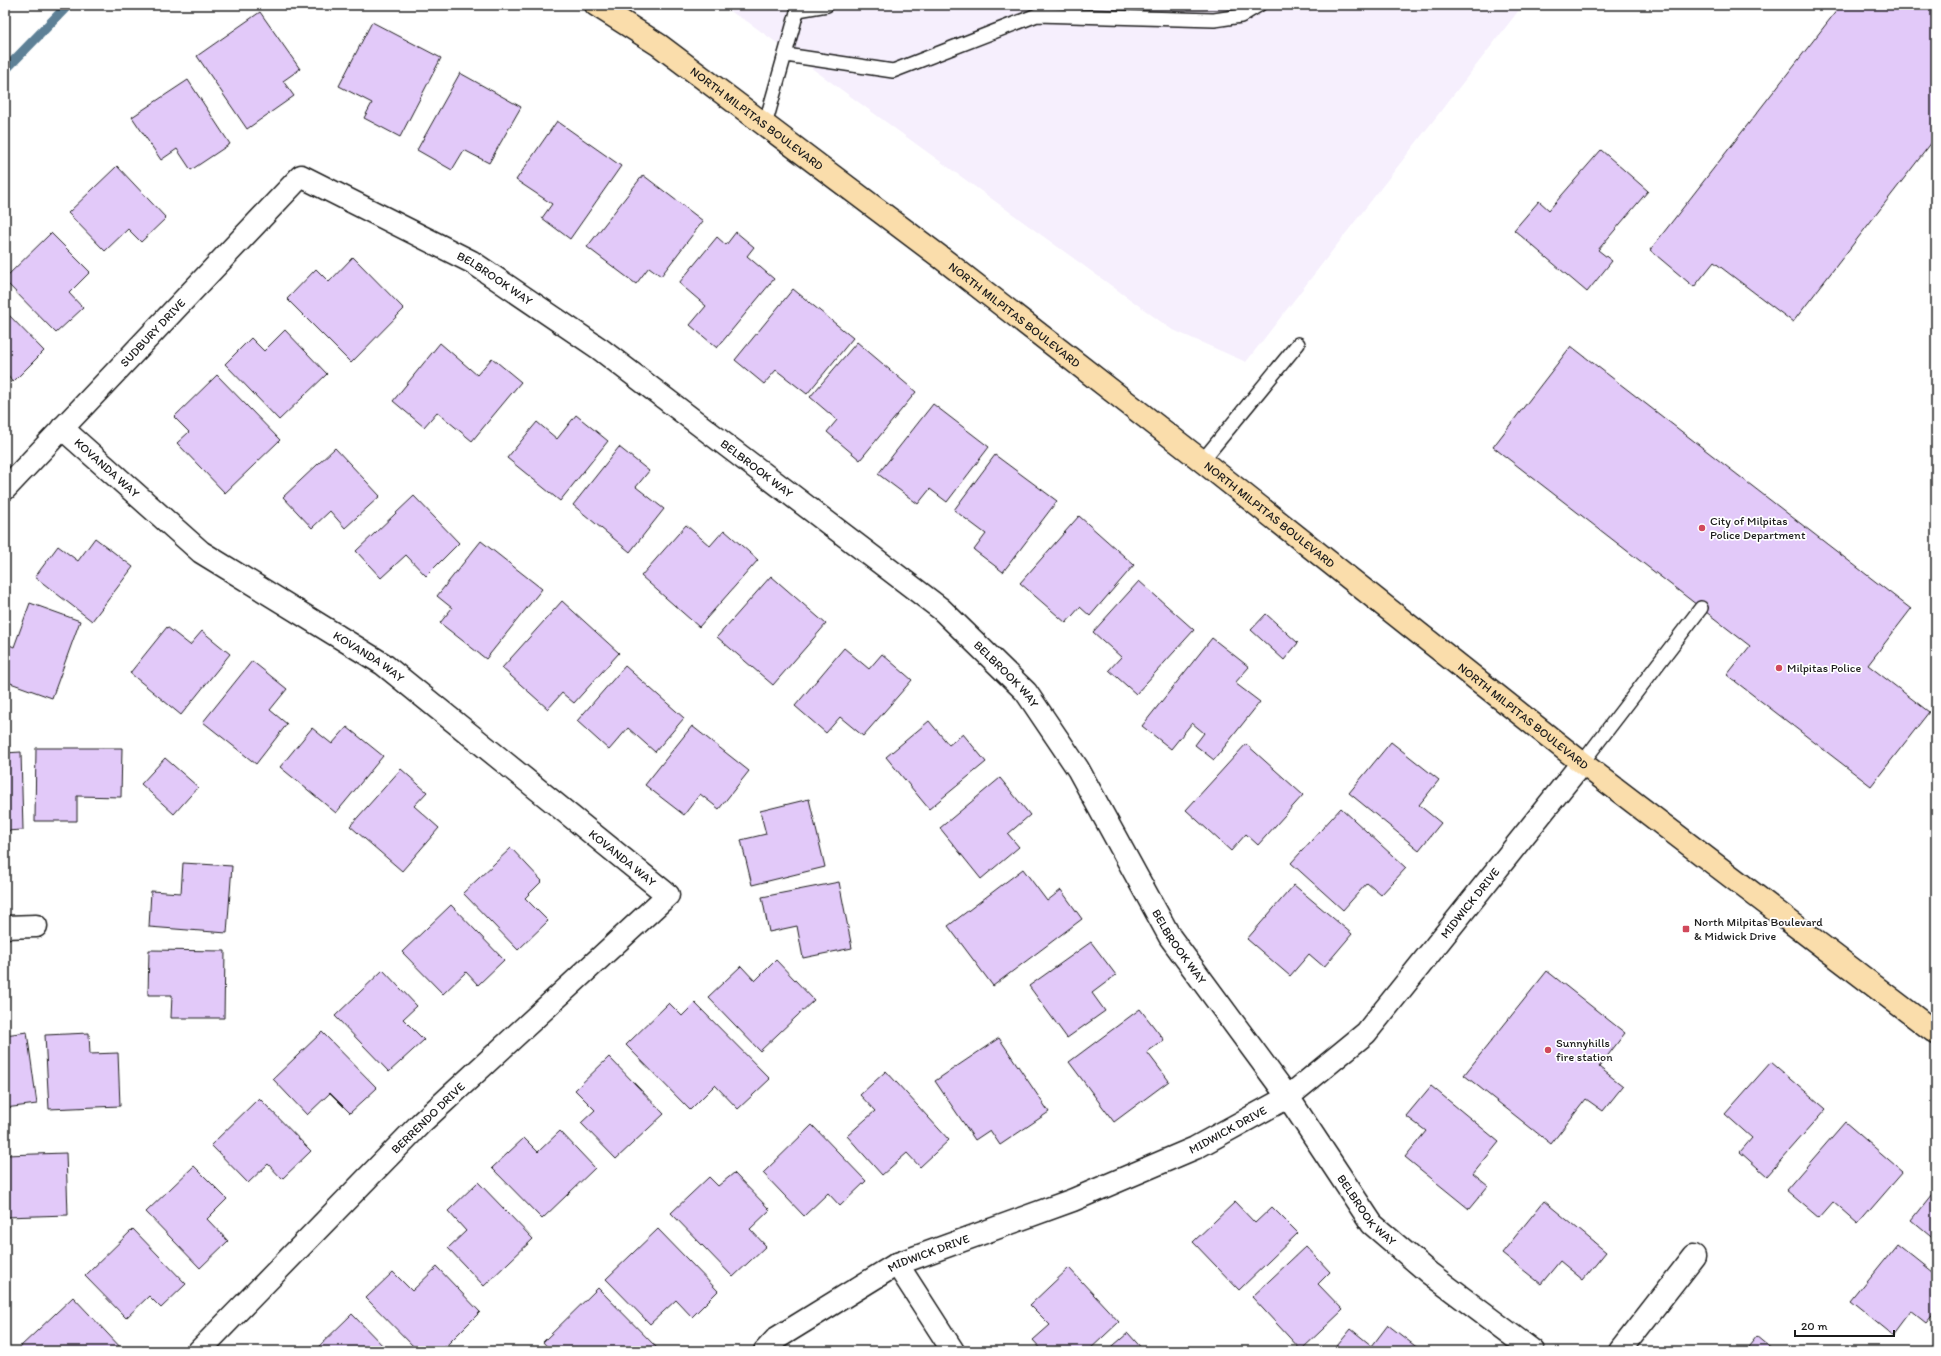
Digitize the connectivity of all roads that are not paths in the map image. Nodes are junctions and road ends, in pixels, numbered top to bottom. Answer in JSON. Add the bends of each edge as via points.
{"nodes":[{"id":1,"x":596,"y":5,"type":"edge"},
{"id":2,"x":827,"y":5,"type":"edge"},
{"id":3,"x":1259,"y":5,"type":"edge"},
{"id":4,"x":798,"y":8,"type":"edge"},
{"id":5,"x":786,"y":55,"type":"junction"},
{"id":6,"x":766,"y":125,"type":"junction"},
{"id":7,"x":301,"y":176,"type":"joint"},
{"id":8,"x":1298,"y":344,"type":"dead end"},
{"id":9,"x":62,"y":428,"type":"junction"},
{"id":10,"x":1202,"y":461,"type":"junction"},
{"id":11,"x":5,"y":489,"type":"edge"},
{"id":12,"x":1701,"y":608,"type":"dead end"},
{"id":13,"x":1582,"y":763,"type":"junction"},
{"id":14,"x":668,"y":895,"type":"joint"},
{"id":15,"x":36,"y":926,"type":"dead end"},
{"id":16,"x":5,"y":927,"type":"edge"},
{"id":17,"x":1934,"y":1027,"type":"edge"},
{"id":18,"x":1288,"y":1097,"type":"junction"},
{"id":19,"x":1694,"y":1256,"type":"dead end"},
{"id":20,"x":897,"y":1264,"type":"junction"},
{"id":21,"x":199,"y":1351,"type":"edge"},
{"id":22,"x":765,"y":1351,"type":"edge"},
{"id":23,"x":953,"y":1351,"type":"edge"},
{"id":24,"x":1533,"y":1351,"type":"edge"},
{"id":25,"x":1620,"y":1351,"type":"edge"}],
"edges":[{"from":1,"to":6,"type":"main road","name":"NORTH MILPITAS BOULEVARD","via":[[659,45]]},
{"from":2,"to":4,"type":"lane"},
{"from":3,"to":5,"type":"lane","via":[[1241,16],[1214,20],[1038,15],[893,71]]},
{"from":4,"to":5,"type":"lane"},
{"from":5,"to":6,"type":"lane"},
{"from":6,"to":10,"type":"main road","name":"NORTH MILPITAS BOULEVARD"},
{"from":7,"to":9,"type":"street","name":"SUDBURY DRIVE"},
{"from":7,"to":18,"type":"street","name":"BELBROOK WAY","via":[[478,266],[600,349],[941,608],[1026,692],[1078,769],[1170,937]]},
{"from":8,"to":10,"type":"lane"},
{"from":9,"to":11,"type":"street","name":"SUDBURY DRIVE"},
{"from":9,"to":14,"type":"street","name":"KOVANDA WAY","via":[[201,552],[383,664]]},
{"from":10,"to":13,"type":"main road","name":"NORTH MILPITAS BOULEVARD"},
{"from":12,"to":13,"type":"lane"},
{"from":13,"to":17,"type":"main road","name":"NORTH MILPITAS BOULEVARD"},
{"from":13,"to":18,"type":"street","name":"MIDWICK DRIVE","via":[[1366,1033]]},
{"from":14,"to":21,"type":"street","name":"BERRENDO DRIVE","via":[[421,1123]]},
{"from":15,"to":16,"type":"street"},
{"from":18,"to":20,"type":"street","name":"MIDWICK DRIVE","via":[[1195,1148],[1080,1197]]},
{"from":18,"to":24,"type":"street","name":"BELBROOK WAY","via":[[1372,1224],[1429,1273]]},
{"from":19,"to":25,"type":"street"},
{"from":20,"to":22,"type":"street","name":"MIDWICK DRIVE","via":[[777,1338]]},
{"from":20,"to":23,"type":"street"}]}
